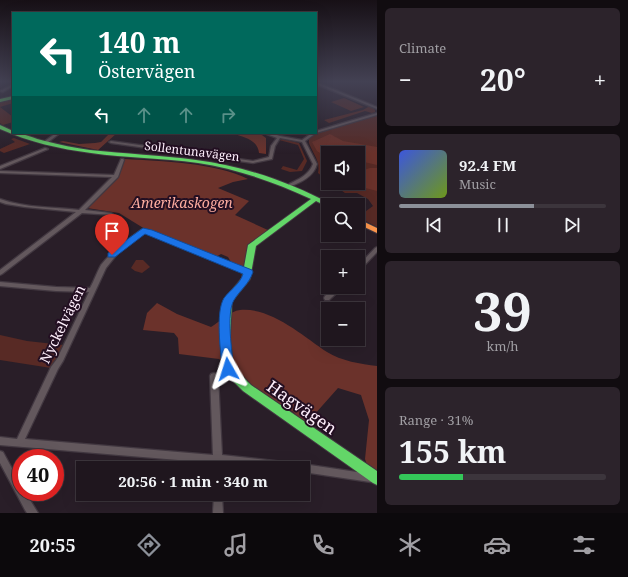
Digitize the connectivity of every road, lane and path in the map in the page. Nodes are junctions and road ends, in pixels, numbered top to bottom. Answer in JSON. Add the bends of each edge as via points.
{"nodes":[{"id":1,"x":377,"y":114,"type":"edge"},
{"id":2,"x":0,"y":126,"type":"edge"},
{"id":3,"x":12,"y":130,"type":"edge"},
{"id":4,"x":12,"y":132,"type":"edge"},
{"id":5,"x":317,"y":132,"type":"edge"},
{"id":6,"x":16,"y":134,"type":"edge"},
{"id":7,"x":22,"y":134,"type":"edge"},
{"id":8,"x":57,"y":134,"type":"edge"},
{"id":9,"x":269,"y":134,"type":"edge"},
{"id":10,"x":314,"y":134,"type":"edge"},
{"id":11,"x":279,"y":137,"type":"junction"},
{"id":12,"x":303,"y":141,"type":"junction"},
{"id":13,"x":111,"y":142,"type":"dead end"},
{"id":14,"x":46,"y":146,"type":"junction"},
{"id":15,"x":122,"y":160,"type":"dead end"},
{"id":16,"x":0,"y":168,"type":"edge"},
{"id":17,"x":0,"y":172,"type":"edge"},
{"id":18,"x":116,"y":176,"type":"junction"},
{"id":19,"x":291,"y":185,"type":"junction"},
{"id":20,"x":316,"y":198,"type":"junction"},
{"id":21,"x":0,"y":200,"type":"edge"},
{"id":22,"x":321,"y":201,"type":"edge"},
{"id":23,"x":82,"y":210,"type":"junction"},
{"id":24,"x":111,"y":214,"type":"dead end"},
{"id":25,"x":365,"y":225,"type":"edge"},
{"id":26,"x":377,"y":231,"type":"edge"},
{"id":27,"x":377,"y":249,"type":"edge"},
{"id":28,"x":365,"y":262,"type":"edge"},
{"id":29,"x":248,"y":272,"type":"junction"},
{"id":30,"x":0,"y":274,"type":"edge"},
{"id":31,"x":0,"y":284,"type":"edge"},
{"id":32,"x":93,"y":290,"type":"junction"},
{"id":33,"x":332,"y":294,"type":"edge"},
{"id":34,"x":327,"y":298,"type":"dead end"},
{"id":35,"x":214,"y":376,"type":"dead end"},
{"id":36,"x":0,"y":441,"type":"edge"},
{"id":37,"x":20,"y":441,"type":"junction"},
{"id":38,"x":0,"y":455,"type":"edge"},
{"id":39,"x":218,"y":459,"type":"junction"},
{"id":40,"x":237,"y":461,"type":"edge"},
{"id":41,"x":310,"y":469,"type":"edge"},
{"id":42,"x":377,"y":479,"type":"edge"},
{"id":43,"x":218,"y":501,"type":"edge"},
{"id":44,"x":33,"y":513,"type":"edge"},
{"id":45,"x":218,"y":513,"type":"edge"}],
"edges":[{"from":1,"to":5,"type":"street"},
{"from":2,"to":3,"type":"street","name":"Sollentunavägen"},
{"from":2,"to":4,"type":"street","name":"Sollentunavägen"},
{"from":6,"to":14,"type":"street","name":"Sollentunavägen"},
{"from":7,"to":14,"type":"street","name":"Sollentunavägen"},
{"from":8,"to":14,"type":"street"},
{"from":9,"to":11,"type":"street"},
{"from":10,"to":12,"type":"street"},
{"from":11,"to":12,"type":"street"},
{"from":11,"to":13,"type":"street","via":[[270,158],[253,162]]},
{"from":12,"to":19,"type":"street","via":[[315,164],[314,168],[304,178]]},
{"from":14,"to":16,"type":"street"},
{"from":14,"to":19,"type":"street","name":"Sollentunavägen","via":[[224,166],[249,171]]},
{"from":15,"to":18,"type":"street"},
{"from":17,"to":18,"type":"street"},
{"from":18,"to":23,"type":"street"},
{"from":19,"to":20,"type":"street","name":"Sollentunavägen"},
{"from":20,"to":22,"type":"street","name":"Sollentunavägen"},
{"from":20,"to":29,"type":"street","name":"Hagvägen","via":[[252,245]]},
{"from":21,"to":23,"type":"street","via":[[26,207]]},
{"from":23,"to":24,"type":"street"},
{"from":23,"to":30,"type":"street"},
{"from":25,"to":26,"type":"street"},
{"from":27,"to":28,"type":"street"},
{"from":29,"to":32,"type":"street","name":"Nyckelvägen","via":[[143,231],[112,255]]},
{"from":29,"to":42,"type":"street","name":"Hagvägen","via":[[246,279],[228,300],[225,338],[228,369],[247,388]]},
{"from":31,"to":32,"type":"street"},
{"from":32,"to":37,"type":"street","name":"Nyckelvägen"},
{"from":33,"to":34,"type":"street"},
{"from":35,"to":39,"type":"street"},
{"from":36,"to":37,"type":"street"},
{"from":37,"to":39,"type":"street"},
{"from":38,"to":44,"type":"street"},
{"from":39,"to":40,"type":"street"},
{"from":41,"to":42,"type":"street"},
{"from":43,"to":45,"type":"street"}]}
